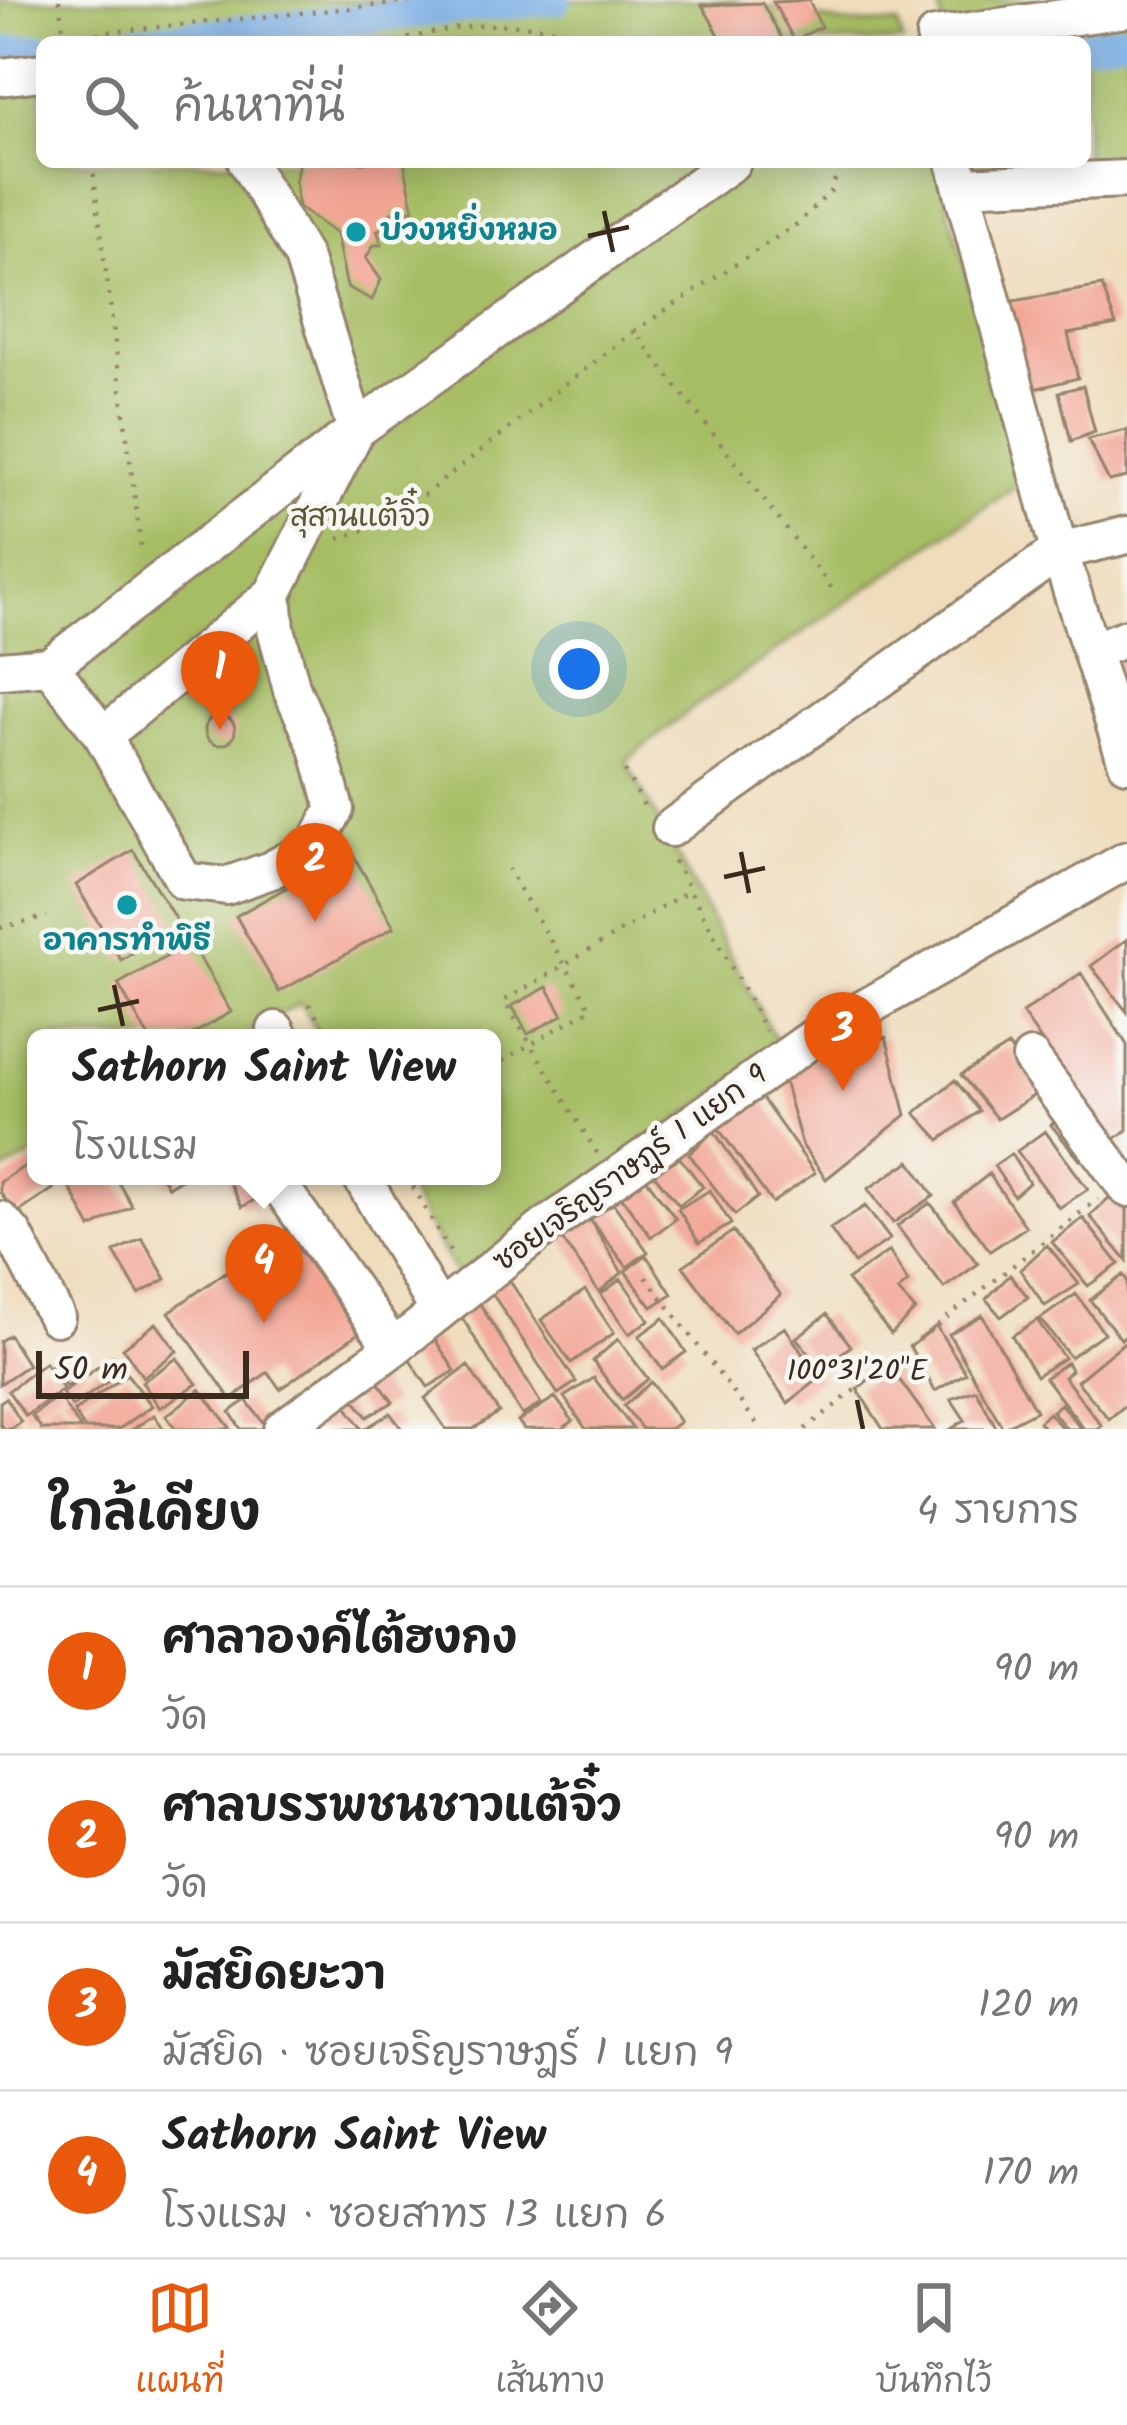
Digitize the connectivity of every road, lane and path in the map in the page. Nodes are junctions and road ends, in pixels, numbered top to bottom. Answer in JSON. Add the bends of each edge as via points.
{"nodes":[{"id":1,"x":59,"y":0,"type":"edge"},
{"id":2,"x":431,"y":0,"type":"edge"},
{"id":3,"x":1127,"y":9,"type":"edge"},
{"id":4,"x":933,"y":26,"type":"edge"},
{"id":5,"x":64,"y":36,"type":"edge"},
{"id":6,"x":74,"y":36,"type":"edge"},
{"id":7,"x":417,"y":36,"type":"edge"},
{"id":8,"x":584,"y":36,"type":"edge"},
{"id":9,"x":36,"y":59,"type":"edge"},
{"id":10,"x":0,"y":77,"type":"edge"},
{"id":11,"x":93,"y":168,"type":"edge"},
{"id":12,"x":251,"y":168,"type":"edge"},
{"id":13,"x":724,"y":168,"type":"edge"},
{"id":14,"x":837,"y":172,"type":"dead end"},
{"id":15,"x":958,"y":174,"type":"edge"},
{"id":16,"x":1127,"y":179,"type":"edge"},
{"id":17,"x":634,"y":332,"type":"junction"},
{"id":18,"x":356,"y":430,"type":"junction"},
{"id":19,"x":1127,"y":535,"type":"edge"},
{"id":20,"x":1059,"y":551,"type":"junction"},
{"id":21,"x":293,"y":555,"type":"junction"},
{"id":22,"x":834,"y":591,"type":"dead end"},
{"id":23,"x":147,"y":592,"type":"junction"},
{"id":24,"x":273,"y":594,"type":"junction"},
{"id":25,"x":1127,"y":638,"type":"edge"},
{"id":26,"x":1091,"y":651,"type":"junction"},
{"id":27,"x":50,"y":666,"type":"junction"},
{"id":28,"x":0,"y":670,"type":"edge"},
{"id":29,"x":103,"y":736,"type":"junction"},
{"id":30,"x":1127,"y":763,"type":"edge"},
{"id":31,"x":625,"y":771,"type":"dead end"},
{"id":32,"x":662,"y":829,"type":"junction"},
{"id":33,"x":1127,"y":860,"type":"edge"},
{"id":34,"x":508,"y":869,"type":"dead end"},
{"id":35,"x":690,"y":890,"type":"junction"},
{"id":36,"x":47,"y":916,"type":"dead end"},
{"id":37,"x":0,"y":928,"type":"edge"},
{"id":38,"x":565,"y":964,"type":"junction"},
{"id":39,"x":309,"y":1004,"type":"dead end"},
{"id":40,"x":323,"y":1029,"type":"edge"},
{"id":41,"x":772,"y":1041,"type":"dead end"},
{"id":42,"x":531,"y":1045,"type":"junction"},
{"id":43,"x":1031,"y":1058,"type":"dead end"},
{"id":44,"x":501,"y":1062,"type":"edge"},
{"id":45,"x":613,"y":1178,"type":"junction"},
{"id":46,"x":1125,"y":1181,"type":"edge"},
{"id":47,"x":279,"y":1185,"type":"edge"},
{"id":48,"x":366,"y":1185,"type":"edge"},
{"id":49,"x":412,"y":1185,"type":"edge"},
{"id":50,"x":0,"y":1220,"type":"edge"},
{"id":51,"x":456,"y":1262,"type":"dead end"},
{"id":52,"x":646,"y":1277,"type":"dead end"},
{"id":53,"x":439,"y":1311,"type":"junction"},
{"id":54,"x":56,"y":1317,"type":"dead end"},
{"id":55,"x":393,"y":1348,"type":"junction"},
{"id":56,"x":282,"y":1429,"type":"edge"},
{"id":57,"x":761,"y":1429,"type":"edge"},
{"id":58,"x":805,"y":1429,"type":"edge"}],
"edges":[{"from":1,"to":5,"type":"path"},
{"from":2,"to":6,"type":"path"},
{"from":3,"to":4,"type":"street"},
{"from":7,"to":8,"type":"path","via":[[505,23]]},
{"from":9,"to":10,"type":"street"},
{"from":11,"to":23,"type":"path"},
{"from":12,"to":18,"type":"street","via":[[303,257]]},
{"from":13,"to":18,"type":"street"},
{"from":14,"to":17,"type":"path","via":[[832,190],[797,224]]},
{"from":15,"to":16,"type":"street"},
{"from":15,"to":20,"type":"street"},
{"from":17,"to":21,"type":"path","via":[[392,520]]},
{"from":17,"to":22,"type":"path"},
{"from":18,"to":21,"type":"street"},
{"from":18,"to":23,"type":"street"},
{"from":19,"to":20,"type":"street"},
{"from":20,"to":26,"type":"street"},
{"from":20,"to":32,"type":"street"},
{"from":21,"to":24,"type":"street"},
{"from":23,"to":27,"type":"street"},
{"from":24,"to":29,"type":"street"},
{"from":24,"to":29,"type":"street","via":[[292,690],[335,809],[315,846],[226,886],[184,881]]},
{"from":25,"to":26,"type":"street"},
{"from":26,"to":30,"type":"street"},
{"from":27,"to":28,"type":"street"},
{"from":27,"to":29,"type":"street"},
{"from":31,"to":32,"type":"path"},
{"from":32,"to":35,"type":"path"},
{"from":33,"to":45,"type":"street","name":"ซอยเจริญราษฎร์ 1 แยก 9","via":[[816,1036]]},
{"from":34,"to":38,"type":"path"},
{"from":35,"to":38,"type":"path"},
{"from":35,"to":41,"type":"path"},
{"from":36,"to":37,"type":"path"},
{"from":38,"to":42,"type":"path","via":[[591,1009]]},
{"from":38,"to":42,"type":"path","via":[[504,1001]]},
{"from":39,"to":40,"type":"path"},
{"from":42,"to":44,"type":"path"},
{"from":42,"to":45,"type":"path"},
{"from":43,"to":46,"type":"street"},
{"from":45,"to":53,"type":"street","name":"ซอยเจริญราษฎร์ 1 แยก 9"},
{"from":46,"to":58,"type":"path"},
{"from":47,"to":55,"type":"street"},
{"from":48,"to":53,"type":"street"},
{"from":49,"to":51,"type":"path"},
{"from":50,"to":54,"type":"street"},
{"from":52,"to":57,"type":"path"},
{"from":53,"to":55,"type":"street","name":"ซอยเจริญราษฎร์ 1 แยก 9"},
{"from":55,"to":56,"type":"street","name":"ซอยเจริญราษฎร์ 1 แยก 9"}]}
